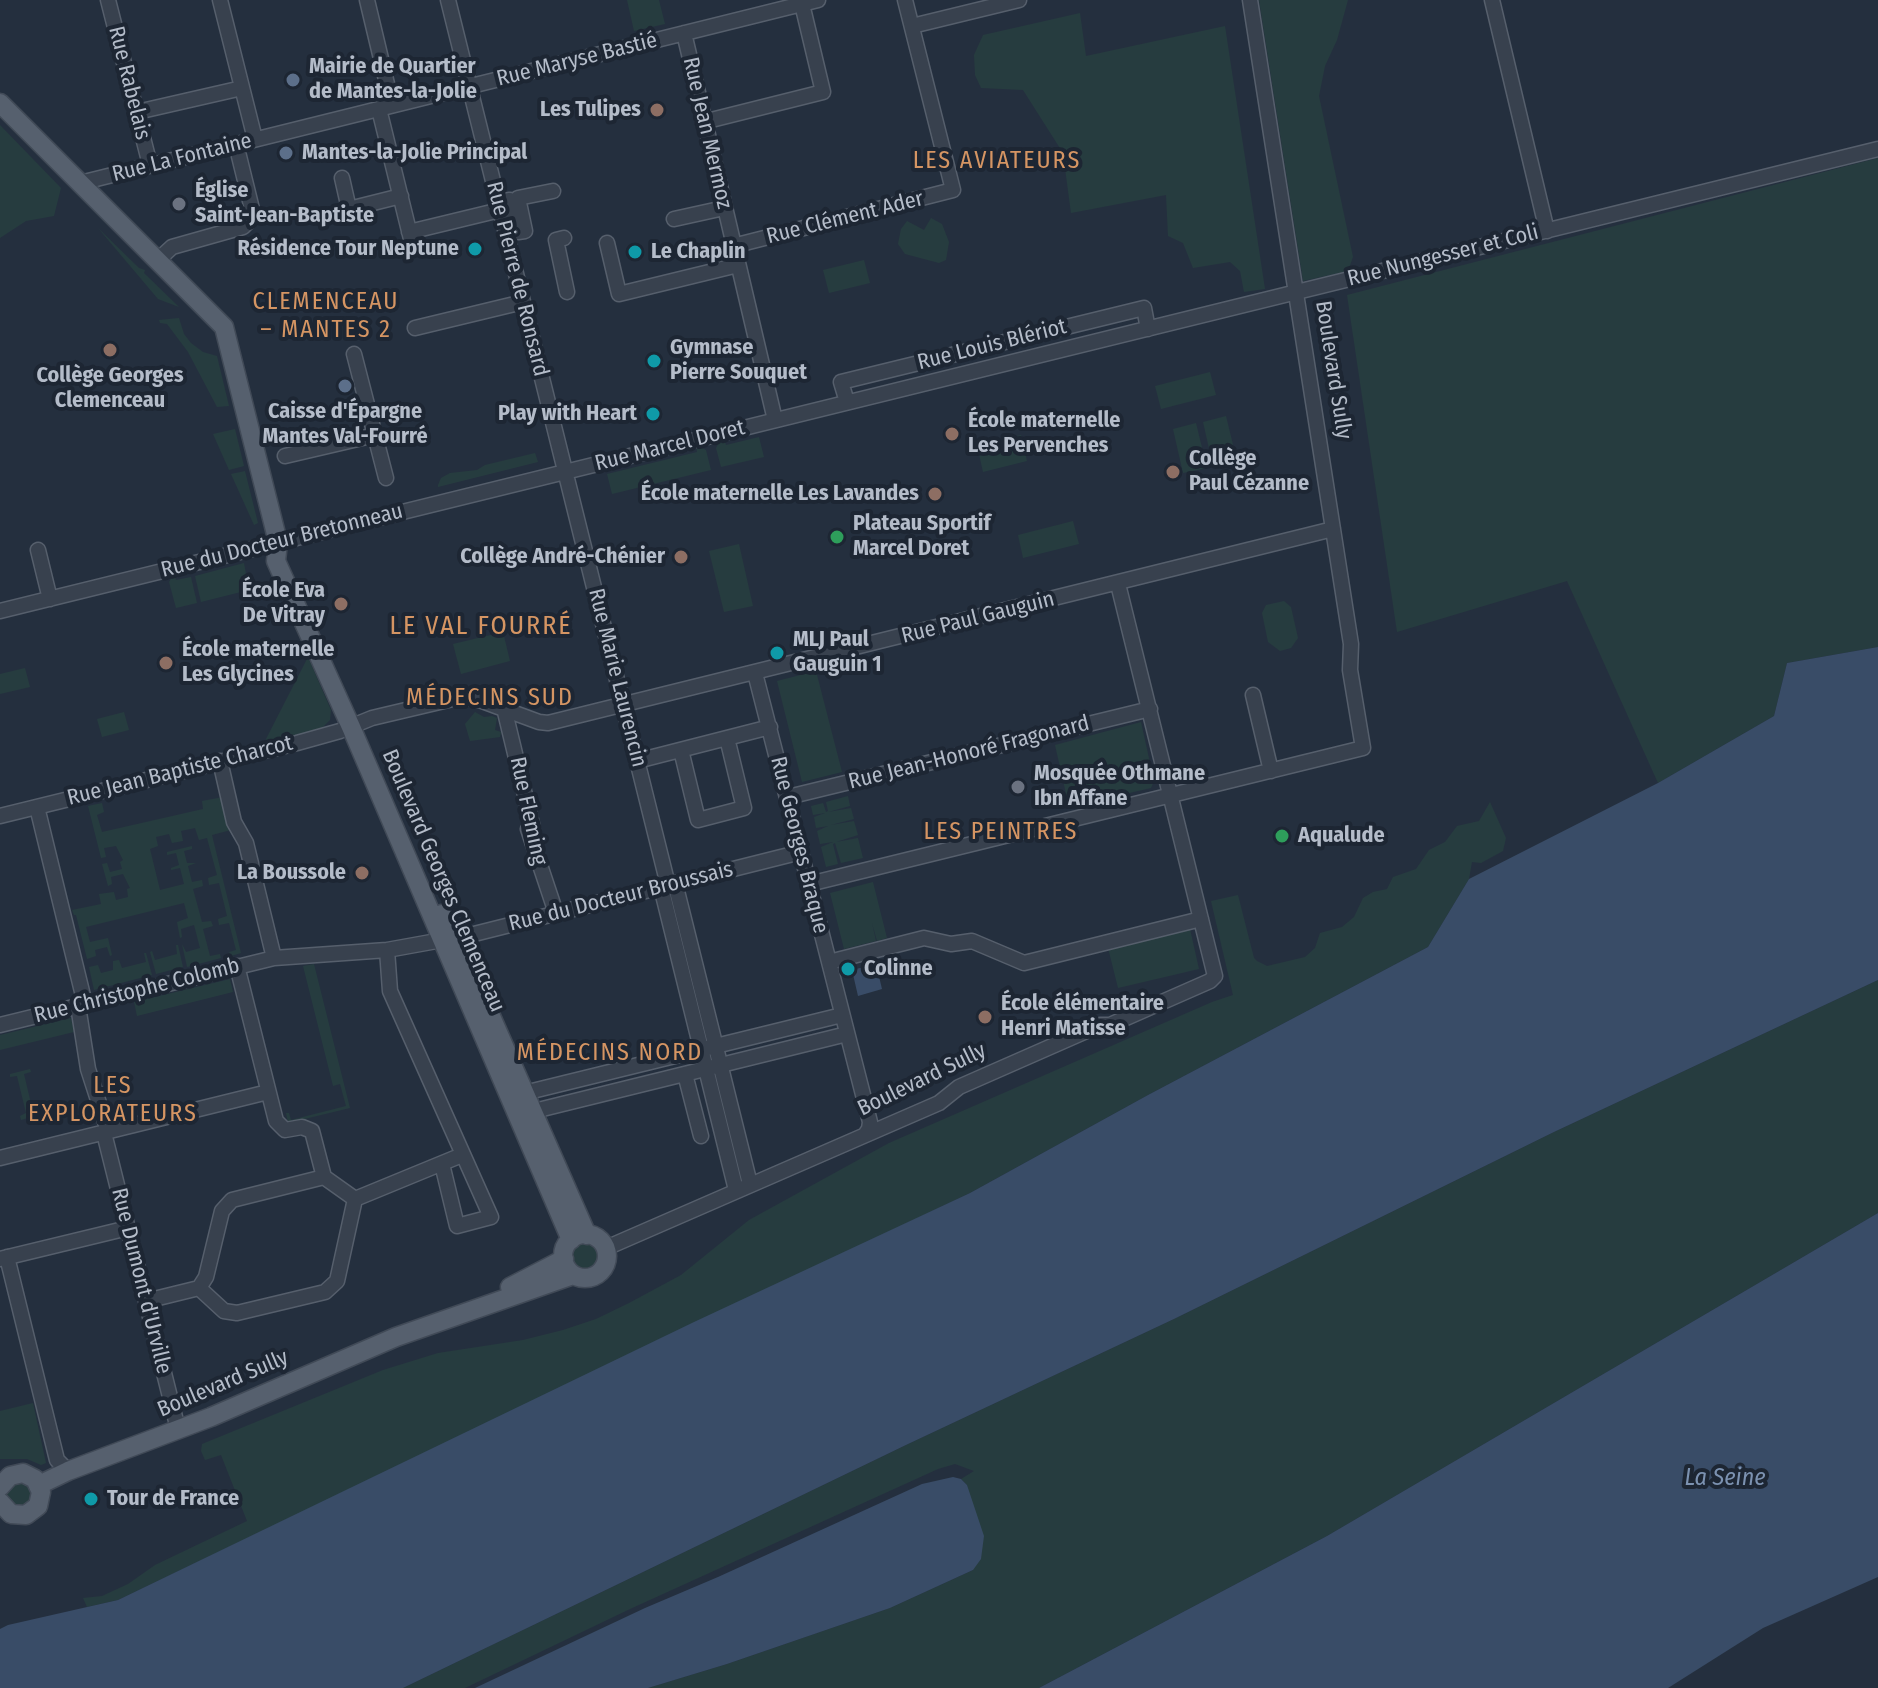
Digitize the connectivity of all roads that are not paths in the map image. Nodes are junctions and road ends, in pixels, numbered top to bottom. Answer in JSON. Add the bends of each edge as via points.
{"nodes":[{"id":1,"x":108,"y":0,"type":"edge"},
{"id":2,"x":220,"y":0,"type":"edge"},
{"id":3,"x":367,"y":0,"type":"edge"},
{"id":4,"x":448,"y":0,"type":"edge"},
{"id":5,"x":818,"y":0,"type":"edge"},
{"id":6,"x":905,"y":0,"type":"edge"},
{"id":7,"x":1019,"y":0,"type":"edge"},
{"id":8,"x":1250,"y":0,"type":"edge"},
{"id":9,"x":1492,"y":0,"type":"edge"},
{"id":10,"x":802,"y":4,"type":"junction"},
{"id":11,"x":912,"y":26,"type":"junction"},
{"id":12,"x":684,"y":33,"type":"junction"},
{"id":13,"x":470,"y":86,"type":"junction"},
{"id":14,"x":242,"y":88,"type":"junction"},
{"id":15,"x":0,"y":103,"type":"edge"},
{"id":16,"x":386,"y":107,"type":"junction"},
{"id":17,"x":137,"y":112,"type":"junction"},
{"id":18,"x":703,"y":122,"type":"junction"},
{"id":19,"x":255,"y":139,"type":"junction"},
{"id":20,"x":236,"y":144,"type":"junction"},
{"id":21,"x":1878,"y":149,"type":"edge"},
{"id":22,"x":150,"y":165,"type":"junction"},
{"id":23,"x":342,"y":178,"type":"dead end"},
{"id":24,"x":80,"y":183,"type":"junction"},
{"id":25,"x":553,"y":191,"type":"dead end"},
{"id":26,"x":401,"y":196,"type":"junction"},
{"id":27,"x":499,"y":206,"type":"junction"},
{"id":28,"x":724,"y":208,"type":"junction"},
{"id":29,"x":674,"y":219,"type":"dead end"},
{"id":30,"x":1547,"y":231,"type":"junction"},
{"id":31,"x":564,"y":238,"type":"dead end"},
{"id":32,"x":607,"y":243,"type":"dead end"},
{"id":33,"x":733,"y":246,"type":"junction"},
{"id":34,"x":158,"y":260,"type":"junction"},
{"id":35,"x":738,"y":265,"type":"junction"},
{"id":36,"x":567,"y":292,"type":"dead end"},
{"id":37,"x":1296,"y":292,"type":"junction"},
{"id":38,"x":523,"y":302,"type":"junction"},
{"id":39,"x":415,"y":328,"type":"dead end"},
{"id":40,"x":1148,"y":329,"type":"junction"},
{"id":41,"x":354,"y":354,"type":"dead end"},
{"id":42,"x":847,"y":402,"type":"junction"},
{"id":43,"x":775,"y":420,"type":"junction"},
{"id":44,"x":375,"y":435,"type":"junction"},
{"id":45,"x":285,"y":456,"type":"dead end"},
{"id":46,"x":565,"y":472,"type":"junction"},
{"id":47,"x":386,"y":478,"type":"dead end"},
{"id":48,"x":1333,"y":529,"type":"junction"},
{"id":49,"x":278,"y":542,"type":"junction"},
{"id":50,"x":38,"y":550,"type":"dead end"},
{"id":51,"x":1118,"y":584,"type":"junction"},
{"id":52,"x":50,"y":599,"type":"junction"},
{"id":53,"x":0,"y":611,"type":"edge"},
{"id":54,"x":755,"y":673,"type":"junction"},
{"id":55,"x":1253,"y":695,"type":"dead end"},
{"id":56,"x":623,"y":705,"type":"junction"},
{"id":57,"x":504,"y":708,"type":"junction"},
{"id":58,"x":1150,"y":709,"type":"junction"},
{"id":59,"x":356,"y":725,"type":"junction"},
{"id":60,"x":770,"y":727,"type":"junction"},
{"id":61,"x":727,"y":738,"type":"junction"},
{"id":62,"x":681,"y":750,"type":"junction"},
{"id":63,"x":220,"y":761,"type":"junction"},
{"id":64,"x":637,"y":761,"type":"junction"},
{"id":65,"x":1271,"y":771,"type":"junction"},
{"id":66,"x":1171,"y":795,"type":"junction"},
{"id":67,"x":788,"y":797,"type":"junction"},
{"id":68,"x":37,"y":807,"type":"junction"},
{"id":69,"x":0,"y":816,"type":"edge"},
{"id":70,"x":801,"y":852,"type":"junction"},
{"id":71,"x":809,"y":884,"type":"junction"},
{"id":72,"x":668,"y":885,"type":"junction"},
{"id":73,"x":556,"y":913,"type":"junction"},
{"id":74,"x":1201,"y":919,"type":"junction"},
{"id":75,"x":448,"y":938,"type":"junction"},
{"id":76,"x":387,"y":950,"type":"junction"},
{"id":77,"x":274,"y":958,"type":"junction"},
{"id":78,"x":829,"y":962,"type":"junction"},
{"id":79,"x":237,"y":966,"type":"junction"},
{"id":80,"x":82,"y":1005,"type":"junction"},
{"id":81,"x":842,"y":1015,"type":"junction"},
{"id":82,"x":0,"y":1025,"type":"edge"},
{"id":83,"x":847,"y":1034,"type":"junction"},
{"id":84,"x":708,"y":1048,"type":"junction"},
{"id":85,"x":713,"y":1068,"type":"junction"},
{"id":86,"x":685,"y":1074,"type":"junction"},
{"id":87,"x":268,"y":1092,"type":"junction"},
{"id":88,"x":517,"y":1094,"type":"junction"},
{"id":89,"x":525,"y":1113,"type":"junction"},
{"id":90,"x":106,"y":1132,"type":"junction"},
{"id":91,"x":865,"y":1135,"type":"junction"},
{"id":92,"x":701,"y":1136,"type":"dead end"},
{"id":93,"x":462,"y":1155,"type":"junction"},
{"id":94,"x":0,"y":1158,"type":"edge"},
{"id":95,"x":442,"y":1164,"type":"junction"},
{"id":96,"x":324,"y":1177,"type":"junction"},
{"id":97,"x":743,"y":1187,"type":"junction"},
{"id":98,"x":355,"y":1199,"type":"junction"},
{"id":99,"x":128,"y":1228,"type":"junction"},
{"id":100,"x":579,"y":1237,"type":"junction"},
{"id":101,"x":606,"y":1248,"type":"junction"},
{"id":102,"x":3,"y":1258,"type":"edge"},
{"id":103,"x":568,"y":1267,"type":"junction"},
{"id":104,"x":199,"y":1288,"type":"junction"},
{"id":105,"x":146,"y":1301,"type":"junction"},
{"id":106,"x":178,"y":1429,"type":"junction"},
{"id":107,"x":68,"y":1471,"type":"junction"},
{"id":108,"x":1,"y":1481,"type":"edge"},
{"id":109,"x":39,"y":1485,"type":"junction"},
{"id":110,"x":2,"y":1509,"type":"edge"}],
"edges":[{"from":1,"to":17,"type":"street","name":"Rue Rabelais"},
{"from":2,"to":14,"type":"street"},
{"from":3,"to":16,"type":"street"},
{"from":4,"to":13,"type":"street","name":"Rue Pierre de Ronsard"},
{"from":5,"to":10,"type":"street","name":"Rue Maryse Bastié"},
{"from":6,"to":11,"type":"street","name":"Rue Clément Ader"},
{"from":7,"to":11,"type":"street"},
{"from":8,"to":37,"type":"street","name":"Boulevard Sully"},
{"from":9,"to":30,"type":"street"},
{"from":10,"to":12,"type":"street","name":"Rue Maryse Bastié"},
{"from":10,"to":18,"type":"street","via":[[823,92]]},
{"from":11,"to":33,"type":"street","name":"Rue Clément Ader","via":[[953,190]]},
{"from":12,"to":13,"type":"street","name":"Rue Maryse Bastié"},
{"from":12,"to":18,"type":"street","name":"Rue Jean Mermoz"},
{"from":13,"to":16,"type":"street","name":"Rue La Fontaine"},
{"from":13,"to":27,"type":"street","name":"Rue Pierre de Ronsard"},
{"from":14,"to":17,"type":"street"},
{"from":14,"to":19,"type":"street"},
{"from":15,"to":24,"type":"main road","name":"Boulevard Georges Clemenceau"},
{"from":16,"to":19,"type":"street","name":"Rue La Fontaine"},
{"from":16,"to":26,"type":"street"},
{"from":17,"to":22,"type":"street","name":"Rue Rabelais"},
{"from":18,"to":28,"type":"street","name":"Rue Jean Mermoz"},
{"from":19,"to":20,"type":"street","name":"Rue La Fontaine"},
{"from":20,"to":22,"type":"street","name":"Rue La Fontaine"},
{"from":20,"to":34,"type":"street","via":[[252,209],[247,223],[172,247]]},
{"from":21,"to":30,"type":"street","name":"Rue Nungesser et Coli"},
{"from":22,"to":24,"type":"street","name":"Rue La Fontaine"},
{"from":23,"to":26,"type":"street","via":[[349,209]]},
{"from":24,"to":34,"type":"main road","name":"Boulevard Georges Clemenceau"},
{"from":25,"to":27,"type":"street","via":[[518,198],[525,231],[518,232],[510,200]]},
{"from":26,"to":27,"type":"street","via":[[410,235]]},
{"from":27,"to":38,"type":"street","name":"Rue Pierre de Ronsard"},
{"from":28,"to":29,"type":"street"},
{"from":28,"to":33,"type":"street","name":"Rue Jean Mermoz"},
{"from":30,"to":37,"type":"street","name":"Rue Nungesser et Coli"},
{"from":31,"to":36,"type":"street","via":[[556,240]]},
{"from":32,"to":35,"type":"street","via":[[611,282],[619,294]]},
{"from":33,"to":35,"type":"street","name":"Rue Jean Mermoz"},
{"from":34,"to":49,"type":"main road","name":"Boulevard Georges Clemenceau","via":[[226,330]]},
{"from":35,"to":43,"type":"street","name":"Rue Jean Mermoz"},
{"from":37,"to":40,"type":"street","name":"Rue Nungesser et Coli"},
{"from":37,"to":48,"type":"street","name":"Boulevard Sully"},
{"from":38,"to":39,"type":"street"},
{"from":38,"to":46,"type":"street","name":"Rue Pierre de Ronsard"},
{"from":40,"to":42,"type":"street","name":"Rue Nungesser et Coli"},
{"from":40,"to":42,"type":"street","name":"Rue Louis Blériot","via":[[1144,308],[841,382]]},
{"from":41,"to":44,"type":"street"},
{"from":42,"to":43,"type":"street","name":"Rue Nungesser et Coli"},
{"from":43,"to":46,"type":"street","name":"Rue Marcel Doret"},
{"from":44,"to":45,"type":"street"},
{"from":44,"to":47,"type":"street"},
{"from":46,"to":49,"type":"street","name":"Rue du Docteur Bretonneau"},
{"from":46,"to":56,"type":"street","name":"Rue Marie Laurencin"},
{"from":48,"to":51,"type":"street","name":"Rue Paul Gauguin"},
{"from":48,"to":65,"type":"street","name":"Boulevard Sully","via":[[1363,748]]},
{"from":49,"to":52,"type":"street","name":"Rue du Docteur Bretonneau"},
{"from":49,"to":59,"type":"main road","name":"Boulevard Georges Clemenceau"},
{"from":50,"to":52,"type":"street"},
{"from":51,"to":54,"type":"street","name":"Rue Paul Gauguin"},
{"from":51,"to":58,"type":"street"},
{"from":52,"to":53,"type":"street","name":"Rue du Docteur Bretonneau"},
{"from":54,"to":56,"type":"street","name":"Rue Paul Gauguin"},
{"from":54,"to":60,"type":"street","name":"Rue Georges Braque"},
{"from":55,"to":65,"type":"street"},
{"from":56,"to":57,"type":"street","name":"Rue Paul Gauguin","via":[[543,724]]},
{"from":56,"to":64,"type":"street","name":"Rue Marie Laurencin"},
{"from":57,"to":59,"type":"street","name":"Rue Jean Baptiste Charcot","via":[[468,697]]},
{"from":57,"to":73,"type":"street","name":"Rue Fleming","via":[[532,824],[528,829]]},
{"from":58,"to":66,"type":"street"},
{"from":58,"to":67,"type":"street","name":"Rue Jean-Honoré Fragonard"},
{"from":59,"to":63,"type":"street","name":"Rue Jean Baptiste Charcot"},
{"from":59,"to":75,"type":"main road","name":"Boulevard Georges Clemenceau"},
{"from":60,"to":61,"type":"street"},
{"from":60,"to":67,"type":"street","name":"Rue Georges Braque"},
{"from":61,"to":62,"type":"street"},
{"from":61,"to":62,"type":"street","via":[[744,808],[698,820]]},
{"from":62,"to":64,"type":"street"},
{"from":63,"to":68,"type":"street","name":"Rue Jean Baptiste Charcot"},
{"from":63,"to":77,"type":"street"},
{"from":64,"to":72,"type":"street","name":"Rue Marie Laurencin"},
{"from":65,"to":66,"type":"street"},
{"from":66,"to":71,"type":"street"},
{"from":66,"to":74,"type":"street"},
{"from":67,"to":70,"type":"street","name":"Rue Georges Braque"},
{"from":68,"to":69,"type":"street","name":"Rue Jean Baptiste Charcot"},
{"from":68,"to":80,"type":"street","name":"Rue Dumont d'Urville"},
{"from":70,"to":71,"type":"street","name":"Rue Georges Braque"},
{"from":70,"to":72,"type":"street","name":"Rue du Docteur Broussais"},
{"from":71,"to":78,"type":"street","name":"Rue Georges Braque"},
{"from":72,"to":73,"type":"street","name":"Rue du Docteur Broussais"},
{"from":72,"to":84,"type":"street","name":"Rue Marie Laurencin"},
{"from":73,"to":75,"type":"street","name":"Rue du Docteur Broussais"},
{"from":74,"to":78,"type":"street","via":[[1024,963],[972,941],[946,944],[924,938]]},
{"from":74,"to":91,"type":"street","name":"Boulevard Sully","via":[[1215,976],[1210,981],[959,1087],[939,1103]]},
{"from":75,"to":76,"type":"street","name":"Rue du Docteur Broussais"},
{"from":75,"to":88,"type":"main road","name":"Boulevard Georges Clemenceau"},
{"from":76,"to":77,"type":"street","name":"Rue Christophe Colomb"},
{"from":76,"to":93,"type":"street","via":[[390,991]]},
{"from":77,"to":79,"type":"street","name":"Rue Christophe Colomb"},
{"from":78,"to":81,"type":"street","name":"Rue Georges Braque"},
{"from":79,"to":80,"type":"street","name":"Rue Christophe Colomb"},
{"from":79,"to":87,"type":"street"},
{"from":80,"to":82,"type":"street","name":"Rue Christophe Colomb"},
{"from":80,"to":90,"type":"street","name":"Rue Dumont d'Urville","via":[[88,1069]]},
{"from":81,"to":83,"type":"street","name":"Rue Georges Braque"},
{"from":81,"to":84,"type":"street"},
{"from":83,"to":85,"type":"street"},
{"from":83,"to":91,"type":"street","name":"Rue Georges Braque","via":[[870,1122]]},
{"from":84,"to":85,"type":"street","name":"Rue Marie Laurencin"},
{"from":84,"to":88,"type":"street"},
{"from":85,"to":86,"type":"street"},
{"from":85,"to":97,"type":"street","name":"Rue Marie Laurencin"},
{"from":86,"to":89,"type":"street"},
{"from":86,"to":92,"type":"street"},
{"from":87,"to":90,"type":"street"},
{"from":87,"to":96,"type":"street","via":[[278,1125],[312,1131]]},
{"from":88,"to":89,"type":"main road","name":"Boulevard Georges Clemenceau"},
{"from":89,"to":100,"type":"main road","name":"Boulevard Georges Clemenceau"},
{"from":90,"to":94,"type":"street"},
{"from":90,"to":99,"type":"street","name":"Rue Dumont d'Urville"},
{"from":91,"to":97,"type":"street","name":"Boulevard Sully"},
{"from":93,"to":95,"type":"street"},
{"from":93,"to":95,"type":"street","via":[[491,1217],[457,1226]]},
{"from":95,"to":98,"type":"street"},
{"from":96,"to":98,"type":"street"},
{"from":96,"to":104,"type":"street","via":[[232,1200],[222,1211]]},
{"from":97,"to":101,"type":"street","name":"Boulevard Sully"},
{"from":98,"to":104,"type":"street","via":[[337,1281],[325,1292],[237,1313],[224,1311]]},
{"from":99,"to":102,"type":"street"},
{"from":99,"to":105,"type":"street","name":"Rue Dumont d'Urville"},
{"from":100,"to":101,"type":"main road","via":[[597,1238]]},
{"from":100,"to":103,"type":"main road","via":[[564,1251]]},
{"from":101,"to":103,"type":"main road","via":[[607,1262],[599,1274],[586,1279]]},
{"from":102,"to":107,"type":"street","via":[[57,1460]]},
{"from":103,"to":106,"type":"main road","name":"Boulevard Sully"},
{"from":104,"to":105,"type":"street"},
{"from":105,"to":106,"type":"street","name":"Rue Dumont d'Urville"},
{"from":106,"to":107,"type":"main road","name":"Boulevard Sully"},
{"from":107,"to":109,"type":"main road","name":"Boulevard Sully"},
{"from":108,"to":109,"type":"main road","via":[[23,1473]]},
{"from":109,"to":110,"type":"main road","via":[[41,1500],[33,1512],[19,1516]]}]}
